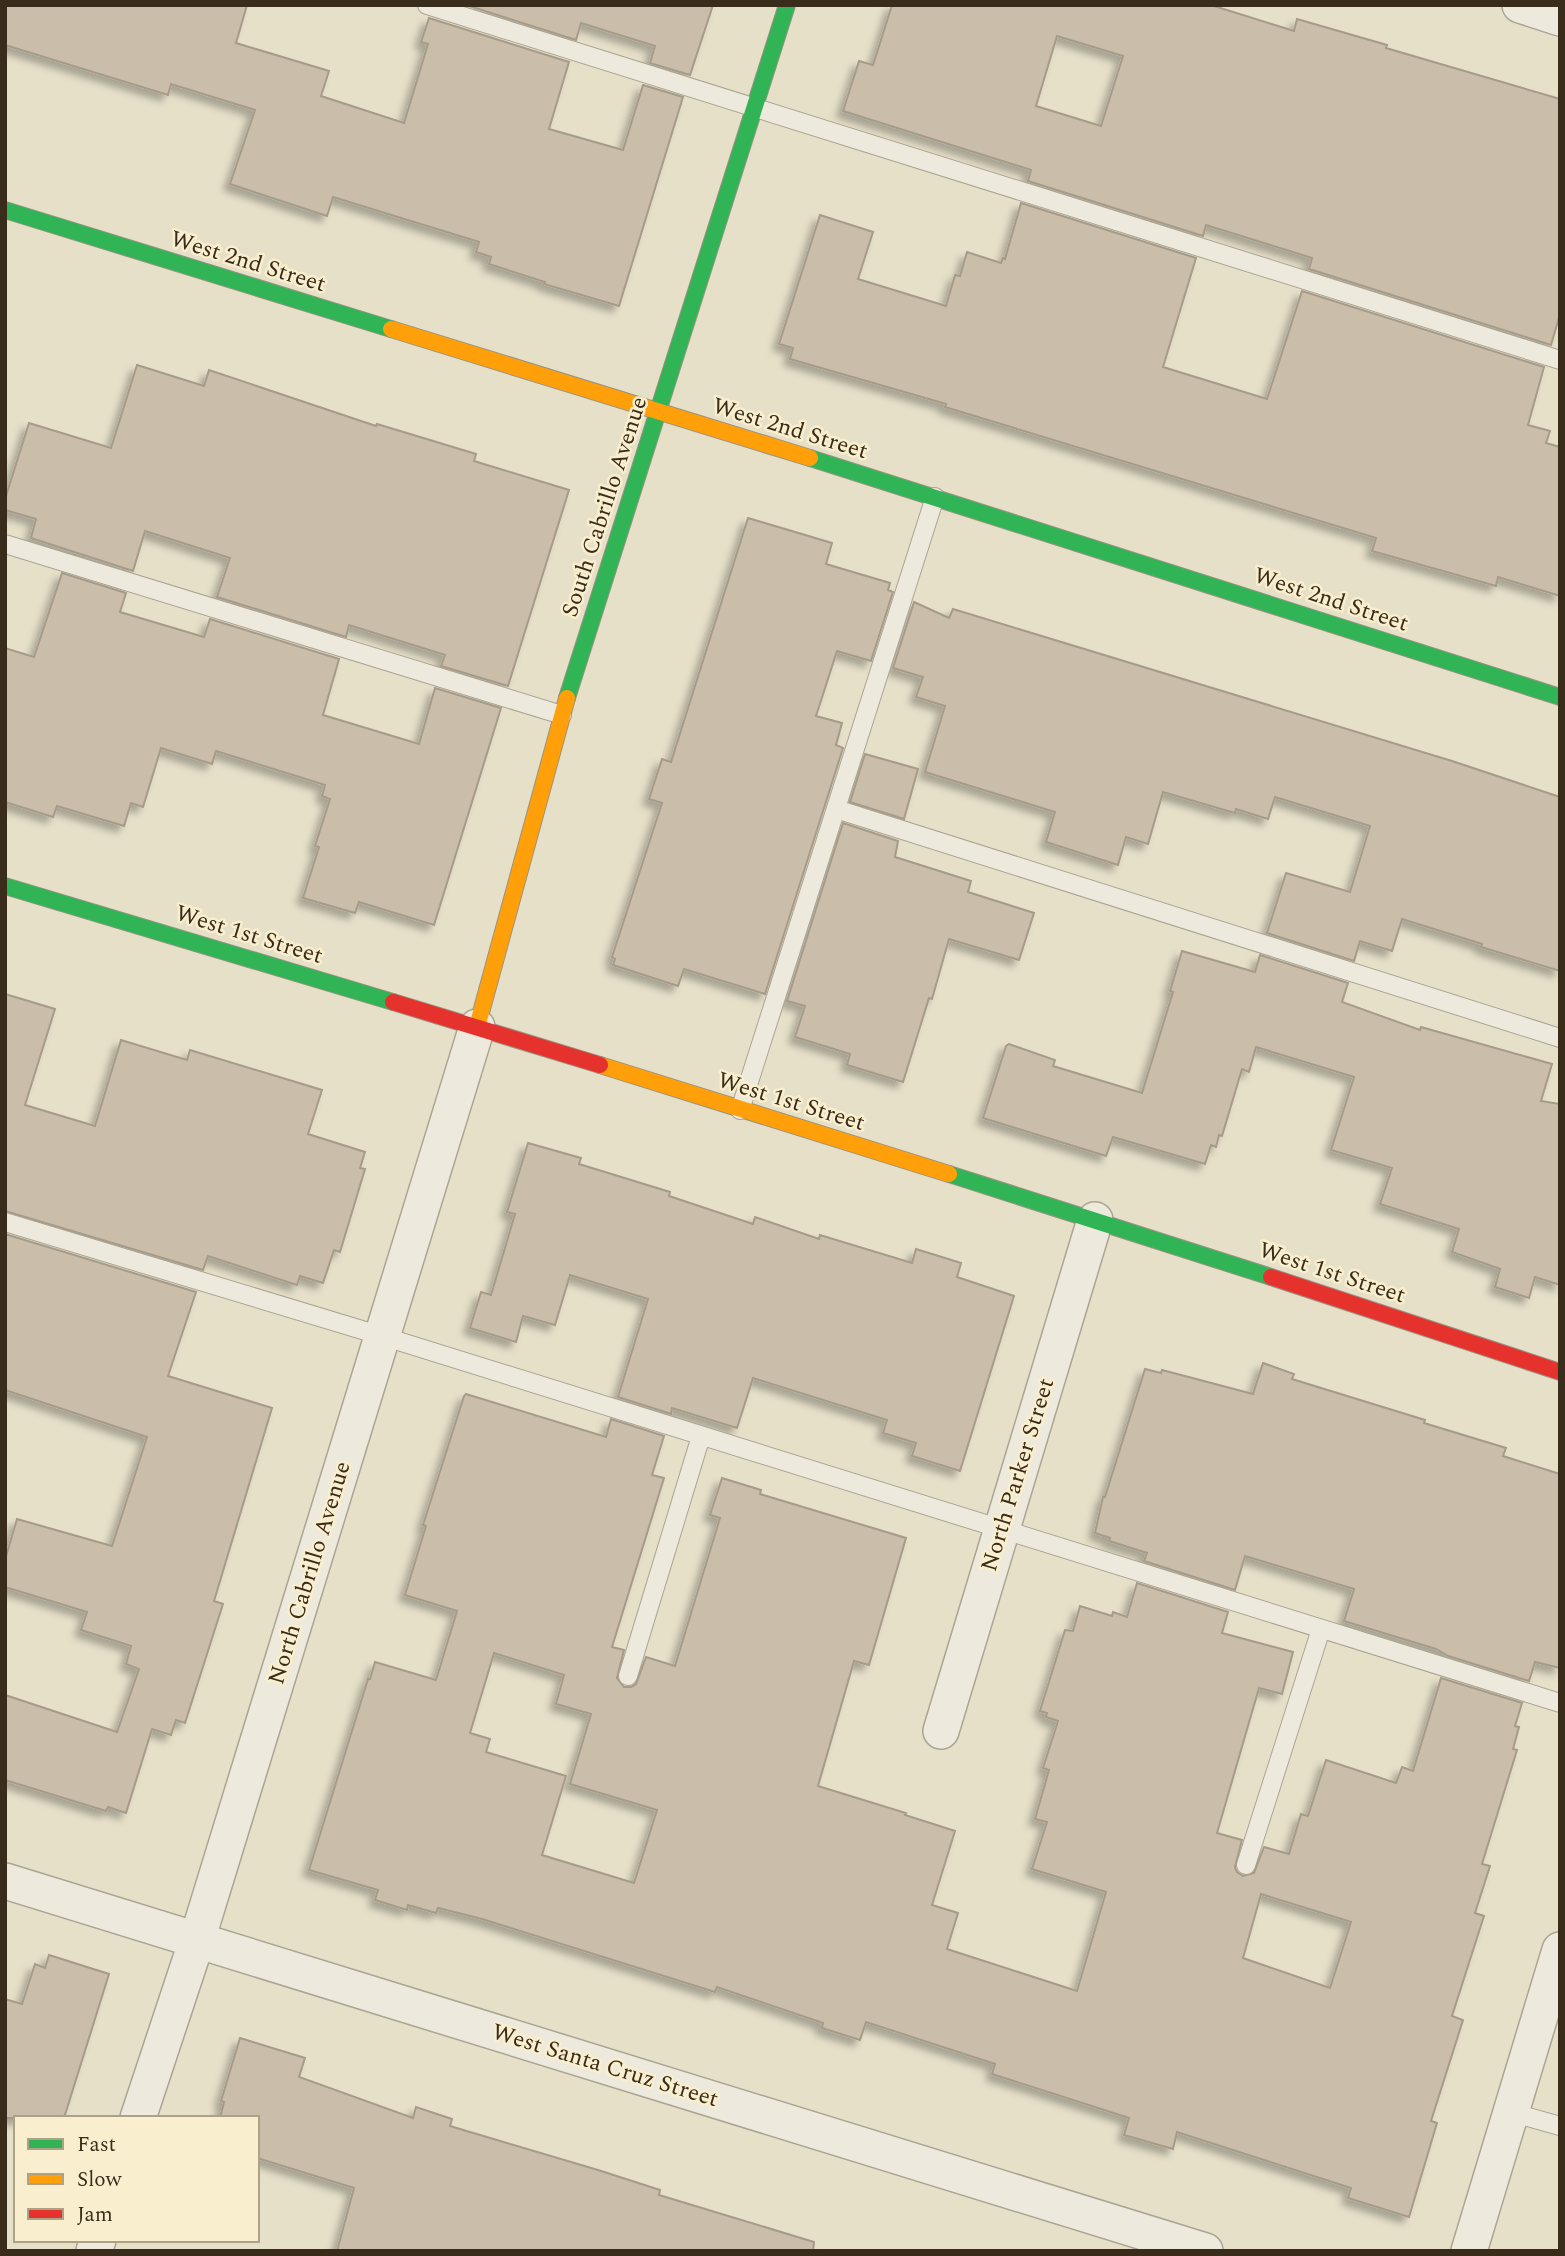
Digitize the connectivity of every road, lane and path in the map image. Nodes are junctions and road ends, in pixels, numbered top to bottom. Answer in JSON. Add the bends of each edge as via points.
{"nodes":[{"id":1,"x":427,"y":5,"type":"edge"},
{"id":2,"x":787,"y":5,"type":"edge"},
{"id":3,"x":1520,"y":5,"type":"edge"},
{"id":4,"x":1560,"y":18,"type":"edge"},
{"id":5,"x":755,"y":106,"type":"junction"},
{"id":6,"x":5,"y":211,"type":"edge"},
{"id":7,"x":1560,"y":360,"type":"edge"},
{"id":8,"x":659,"y":412,"type":"junction"},
{"id":9,"x":935,"y":497,"type":"junction"},
{"id":10,"x":5,"y":544,"type":"edge"},
{"id":11,"x":1560,"y":696,"type":"edge"},
{"id":12,"x":562,"y":715,"type":"junction"},
{"id":13,"x":836,"y":809,"type":"junction"},
{"id":14,"x":5,"y":887,"type":"edge"},
{"id":15,"x":477,"y":1027,"type":"junction"},
{"id":16,"x":1560,"y":1038,"type":"edge"},
{"id":17,"x":740,"y":1110,"type":"junction"},
{"id":18,"x":1096,"y":1220,"type":"junction"},
{"id":19,"x":5,"y":1222,"type":"edge"},
{"id":20,"x":383,"y":1336,"type":"junction"},
{"id":21,"x":1560,"y":1372,"type":"edge"},
{"id":22,"x":701,"y":1436,"type":"junction"},
{"id":23,"x":1002,"y":1530,"type":"junction"},
{"id":24,"x":1321,"y":1629,"type":"junction"},
{"id":25,"x":628,"y":1676,"type":"dead end"},
{"id":26,"x":1560,"y":1703,"type":"edge"},
{"id":27,"x":941,"y":1731,"type":"dead end"},
{"id":28,"x":1246,"y":1865,"type":"dead end"},
{"id":29,"x":5,"y":1881,"type":"edge"},
{"id":30,"x":197,"y":1940,"type":"junction"},
{"id":31,"x":1560,"y":1950,"type":"edge"},
{"id":32,"x":1510,"y":2112,"type":"junction"},
{"id":33,"x":139,"y":2116,"type":"edge"},
{"id":34,"x":1560,"y":2126,"type":"edge"},
{"id":35,"x":1205,"y":2251,"type":"edge"},
{"id":36,"x":1469,"y":2251,"type":"edge"}],
"edges":[{"from":1,"to":5,"type":"lane"},
{"from":2,"to":5,"type":"street","name":"South Cabrillo Avenue"},
{"from":3,"to":4,"type":"street"},
{"from":5,"to":7,"type":"lane"},
{"from":5,"to":8,"type":"street","name":"South Cabrillo Avenue"},
{"from":6,"to":8,"type":"street","name":"West 2nd Street"},
{"from":8,"to":9,"type":"street","name":"West 2nd Street"},
{"from":8,"to":12,"type":"street","name":"South Cabrillo Avenue"},
{"from":9,"to":11,"type":"street","name":"West 2nd Street"},
{"from":9,"to":13,"type":"lane"},
{"from":10,"to":12,"type":"lane"},
{"from":12,"to":15,"type":"street","name":"South Cabrillo Avenue"},
{"from":13,"to":16,"type":"lane"},
{"from":13,"to":17,"type":"lane"},
{"from":14,"to":15,"type":"street","name":"West 1st Street"},
{"from":15,"to":17,"type":"street","name":"West 1st Street"},
{"from":15,"to":20,"type":"street","name":"North Cabrillo Avenue"},
{"from":17,"to":18,"type":"street","name":"West 1st Street"},
{"from":18,"to":21,"type":"street","name":"West 1st Street"},
{"from":18,"to":23,"type":"street","name":"North Parker Street"},
{"from":19,"to":20,"type":"lane"},
{"from":20,"to":22,"type":"lane"},
{"from":20,"to":30,"type":"street","name":"North Cabrillo Avenue"},
{"from":22,"to":23,"type":"lane"},
{"from":22,"to":25,"type":"lane"},
{"from":23,"to":24,"type":"lane"},
{"from":23,"to":27,"type":"street","name":"North Parker Street"},
{"from":24,"to":26,"type":"lane"},
{"from":24,"to":28,"type":"lane"},
{"from":29,"to":30,"type":"street","name":"West Santa Cruz Street"},
{"from":30,"to":33,"type":"street","name":"North Cabrillo Avenue"},
{"from":30,"to":35,"type":"street","name":"West Santa Cruz Street"},
{"from":31,"to":32,"type":"street"},
{"from":32,"to":34,"type":"lane"},
{"from":32,"to":36,"type":"street"}]}
